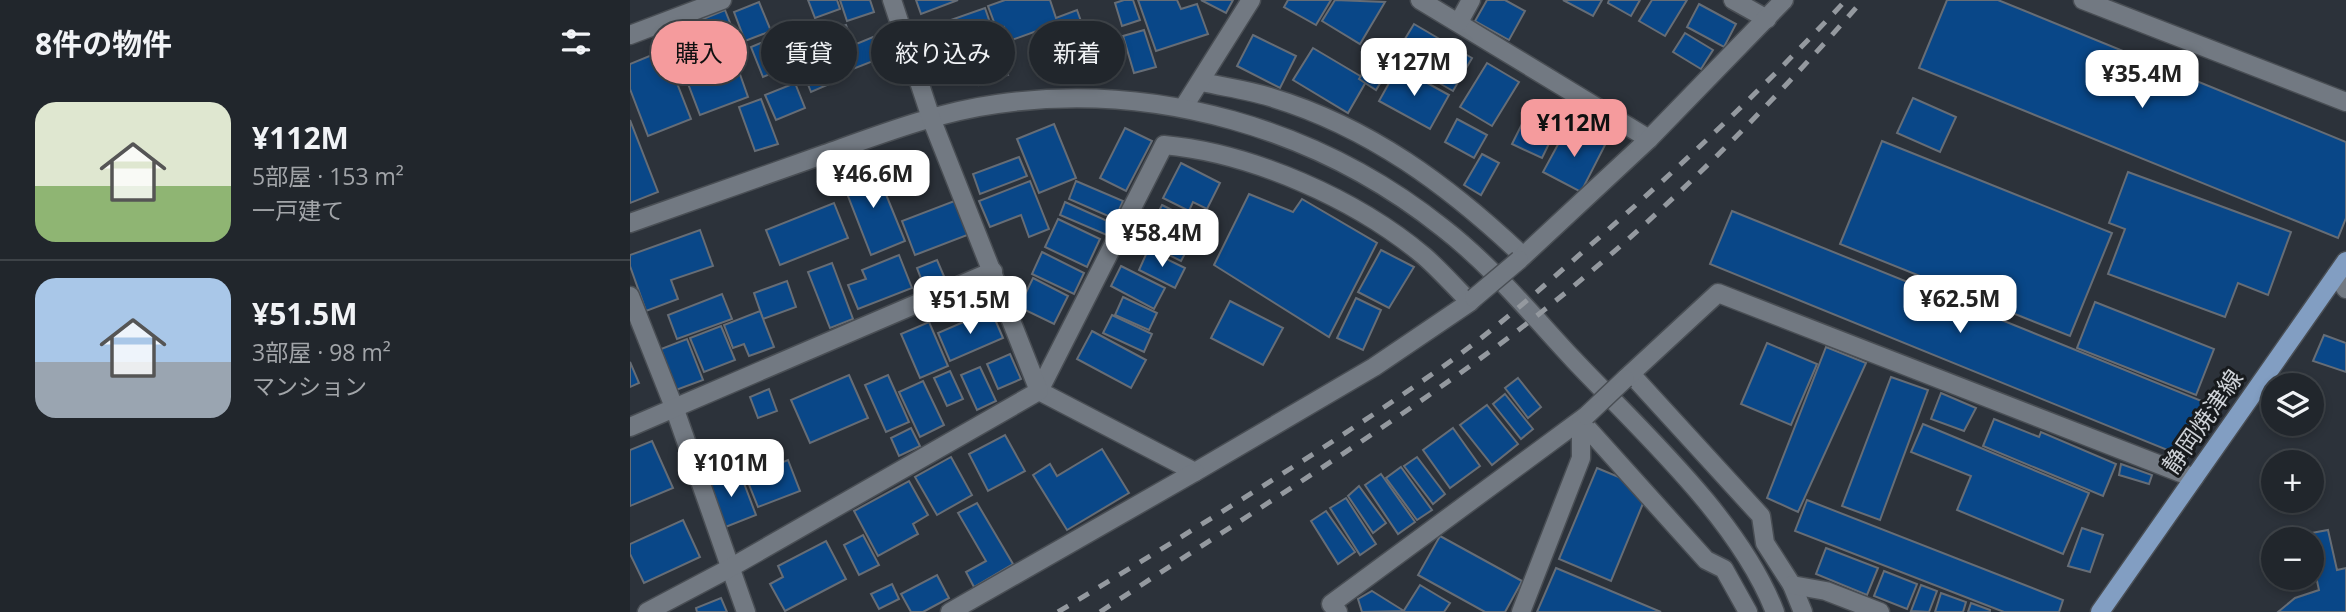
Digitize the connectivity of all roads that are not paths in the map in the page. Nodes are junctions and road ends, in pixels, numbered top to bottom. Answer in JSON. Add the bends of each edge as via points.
{"nodes":[{"id":1,"x":722,"y":0,"type":"edge"},
{"id":2,"x":892,"y":0,"type":"edge"},
{"id":3,"x":1251,"y":0,"type":"edge"},
{"id":4,"x":1420,"y":0,"type":"edge"},
{"id":5,"x":1471,"y":0,"type":"edge"},
{"id":6,"x":1733,"y":0,"type":"edge"},
{"id":7,"x":1784,"y":0,"type":"edge"},
{"id":8,"x":2082,"y":0,"type":"edge"},
{"id":9,"x":1767,"y":19,"type":"junction"},
{"id":10,"x":1460,"y":22,"type":"junction"},
{"id":11,"x":630,"y":35,"type":"edge"},
{"id":12,"x":1202,"y":82,"type":"junction"},
{"id":13,"x":2346,"y":102,"type":"edge"},
{"id":14,"x":1183,"y":108,"type":"junction"},
{"id":15,"x":931,"y":118,"type":"junction"},
{"id":16,"x":1649,"y":139,"type":"junction"},
{"id":17,"x":630,"y":223,"type":"edge"},
{"id":18,"x":1521,"y":258,"type":"junction"},
{"id":19,"x":993,"y":271,"type":"junction"},
{"id":20,"x":2343,"y":275,"type":"edge"},
{"id":21,"x":630,"y":296,"type":"edge"},
{"id":22,"x":1472,"y":300,"type":"junction"},
{"id":23,"x":1628,"y":376,"type":"junction"},
{"id":24,"x":1039,"y":391,"type":"junction"},
{"id":25,"x":674,"y":407,"type":"junction"},
{"id":26,"x":1583,"y":419,"type":"junction"},
{"id":27,"x":630,"y":427,"type":"edge"},
{"id":28,"x":1195,"y":472,"type":"junction"},
{"id":29,"x":2194,"y":478,"type":"junction"},
{"id":30,"x":730,"y":568,"type":"junction"},
{"id":31,"x":1792,"y":585,"type":"junction"},
{"id":32,"x":647,"y":612,"type":"edge"},
{"id":33,"x":746,"y":612,"type":"edge"},
{"id":34,"x":950,"y":612,"type":"edge"},
{"id":35,"x":1338,"y":612,"type":"edge"},
{"id":36,"x":1521,"y":612,"type":"edge"},
{"id":37,"x":1748,"y":612,"type":"edge"},
{"id":38,"x":1775,"y":612,"type":"edge"},
{"id":39,"x":1803,"y":612,"type":"edge"},
{"id":40,"x":1880,"y":612,"type":"edge"},
{"id":41,"x":2100,"y":612,"type":"edge"}],
"edges":[{"from":1,"to":11,"type":"street"},
{"from":2,"to":15,"type":"street"},
{"from":3,"to":12,"type":"street"},
{"from":4,"to":10,"type":"street"},
{"from":5,"to":10,"type":"street"},
{"from":6,"to":9,"type":"street"},
{"from":7,"to":9,"type":"street"},
{"from":8,"to":13,"type":"street"},
{"from":9,"to":16,"type":"street"},
{"from":10,"to":16,"type":"street"},
{"from":12,"to":14,"type":"street"},
{"from":12,"to":18,"type":"street","via":[[1270,97],[1332,121],[1399,156],[1469,205]]},
{"from":14,"to":15,"type":"street","via":[[1049,100],[997,104]]},
{"from":14,"to":38,"type":"street","via":[[1256,126],[1318,150],[1380,183],[1444,229],[1505,286],[1701,497],[1749,559]]},
{"from":15,"to":17,"type":"street"},
{"from":15,"to":19,"type":"street"},
{"from":16,"to":18,"type":"street"},
{"from":18,"to":22,"type":"street","bridge":true},
{"from":19,"to":24,"type":"street"},
{"from":19,"to":25,"type":"street"},
{"from":20,"to":29,"type":"main road","name":"静岡焼津線"},
{"from":21,"to":25,"type":"street"},
{"from":22,"to":24,"type":"street","via":[[1423,256],[1339,202],[1248,162],[1197,148],[1164,145]]},
{"from":22,"to":28,"type":"street","via":[[1374,367]]},
{"from":23,"to":26,"type":"street","bridge":true},
{"from":23,"to":29,"type":"street","via":[[1718,293]]},
{"from":23,"to":31,"type":"street","via":[[1762,516],[1765,543]]},
{"from":24,"to":28,"type":"street"},
{"from":24,"to":30,"type":"street"},
{"from":25,"to":27,"type":"street"},
{"from":25,"to":30,"type":"street"},
{"from":26,"to":35,"type":"street","via":[[1331,604]]},
{"from":26,"to":36,"type":"street","via":[[1581,458]]},
{"from":26,"to":37,"type":"street","via":[[1706,560],[1724,569]]},
{"from":28,"to":34,"type":"street"},
{"from":29,"to":41,"type":"main road","name":"静岡焼津線"},
{"from":30,"to":32,"type":"street"},
{"from":30,"to":33,"type":"street"},
{"from":31,"to":39,"type":"street"},
{"from":31,"to":40,"type":"street","via":[[1826,591]]}]}
